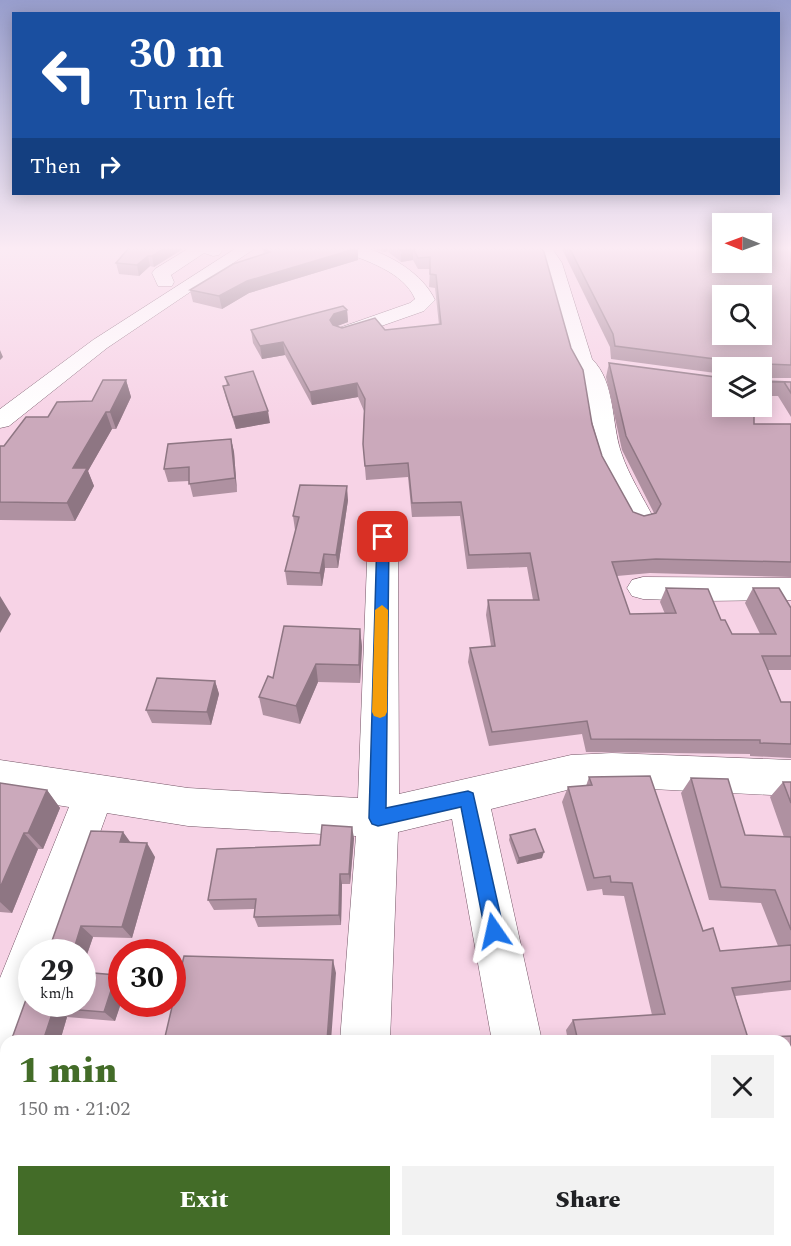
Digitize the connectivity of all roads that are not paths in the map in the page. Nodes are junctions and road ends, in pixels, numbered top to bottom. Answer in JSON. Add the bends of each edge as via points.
{"nodes":[{"id":1,"x":130,"y":305,"type":"edge"},
{"id":2,"x":160,"y":305,"type":"edge"},
{"id":3,"x":420,"y":305,"type":"edge"},
{"id":4,"x":566,"y":305,"type":"edge"},
{"id":5,"x":343,"y":333,"type":"edge"},
{"id":6,"x":100,"y":344,"type":"junction"},
{"id":7,"x":588,"y":364,"type":"junction"},
{"id":8,"x":611,"y":369,"type":"edge"},
{"id":9,"x":0,"y":421,"type":"edge"},
{"id":10,"x":640,"y":519,"type":"edge"},
{"id":11,"x":383,"y":537,"type":"dead end"},
{"id":12,"x":644,"y":588,"type":"dead end"},
{"id":13,"x":791,"y":588,"type":"edge"},
{"id":14,"x":0,"y":778,"type":"edge"},
{"id":15,"x":791,"y":778,"type":"edge"},
{"id":16,"x":95,"y":791,"type":"junction"},
{"id":17,"x":468,"y":798,"type":"junction"},
{"id":18,"x":378,"y":818,"type":"junction"},
{"id":19,"x":38,"y":939,"type":"edge"},
{"id":20,"x":18,"y":994,"type":"edge"},
{"id":21,"x":2,"y":1035,"type":"edge"},
{"id":22,"x":365,"y":1035,"type":"edge"},
{"id":23,"x":516,"y":1035,"type":"edge"}],
"edges":[{"from":1,"to":6,"type":"street","via":[[67,346]]},
{"from":2,"to":6,"type":"street"},
{"from":3,"to":5,"type":"street"},
{"from":4,"to":7,"type":"street","via":[[582,361]]},
{"from":6,"to":9,"type":"street"},
{"from":7,"to":8,"type":"street"},
{"from":7,"to":10,"type":"street","via":[[605,442]]},
{"from":11,"to":18,"type":"street"},
{"from":12,"to":13,"type":"street"},
{"from":14,"to":16,"type":"street"},
{"from":15,"to":17,"type":"street","via":[[571,771]]},
{"from":16,"to":18,"type":"street","via":[[188,807]]},
{"from":16,"to":19,"type":"street"},
{"from":17,"to":18,"type":"street"},
{"from":17,"to":23,"type":"street"},
{"from":18,"to":22,"type":"street"},
{"from":20,"to":21,"type":"street"}]}
